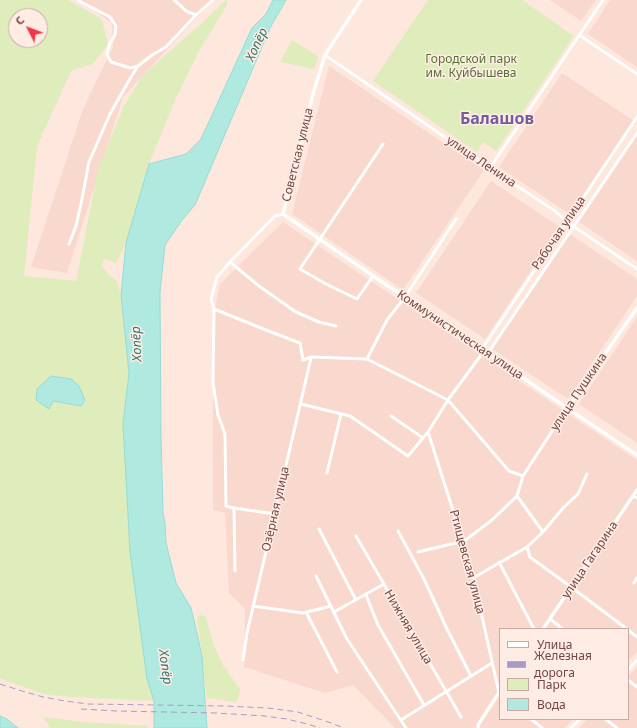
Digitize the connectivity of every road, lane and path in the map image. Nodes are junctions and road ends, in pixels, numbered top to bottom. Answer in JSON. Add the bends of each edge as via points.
{"nodes":[{"id":1,"x":174,"y":0,"type":"edge"},
{"id":2,"x":213,"y":0,"type":"edge"},
{"id":3,"x":361,"y":0,"type":"edge"},
{"id":4,"x":603,"y":0,"type":"edge"},
{"id":5,"x":79,"y":1,"type":"dead end"},
{"id":6,"x":196,"y":15,"type":"junction"},
{"id":7,"x":579,"y":35,"type":"junction"},
{"id":8,"x":325,"y":56,"type":"junction"},
{"id":9,"x":138,"y":66,"type":"junction"},
{"id":10,"x":637,"y":74,"type":"edge"},
{"id":11,"x":637,"y":116,"type":"edge"},
{"id":12,"x":637,"y":133,"type":"edge"},
{"id":13,"x":383,"y":144,"type":"dead end"},
{"id":14,"x":490,"y":168,"type":"junction"},
{"id":15,"x":283,"y":214,"type":"junction"},
{"id":16,"x":456,"y":219,"type":"dead end"},
{"id":17,"x":567,"y":222,"type":"junction"},
{"id":18,"x":574,"y":227,"type":"junction"},
{"id":19,"x":319,"y":239,"type":"junction"},
{"id":20,"x":69,"y":244,"type":"dead end"},
{"id":21,"x":230,"y":262,"type":"junction"},
{"id":22,"x":637,"y":270,"type":"edge"},
{"id":23,"x":373,"y":276,"type":"junction"},
{"id":24,"x":405,"y":297,"type":"junction"},
{"id":25,"x":637,"y":308,"type":"edge"},
{"id":26,"x":214,"y":309,"type":"junction"},
{"id":27,"x":336,"y":326,"type":"dead end"},
{"id":28,"x":483,"y":350,"type":"junction"},
{"id":29,"x":488,"y":354,"type":"junction"},
{"id":30,"x":311,"y":357,"type":"junction"},
{"id":31,"x":367,"y":359,"type":"junction"},
{"id":32,"x":448,"y":400,"type":"junction"},
{"id":33,"x":301,"y":404,"type":"junction"},
{"id":34,"x":567,"y":408,"type":"junction"},
{"id":35,"x":341,"y":414,"type":"junction"},
{"id":36,"x":391,"y":416,"type":"dead end"},
{"id":37,"x":428,"y":432,"type":"junction"},
{"id":38,"x":424,"y":438,"type":"junction"},
{"id":39,"x":637,"y":455,"type":"edge"},
{"id":40,"x":327,"y":473,"type":"dead end"},
{"id":41,"x":588,"y":474,"type":"dead end"},
{"id":42,"x":523,"y":476,"type":"junction"},
{"id":43,"x":637,"y":490,"type":"edge"},
{"id":44,"x":517,"y":496,"type":"junction"},
{"id":45,"x":635,"y":497,"type":"edge"},
{"id":46,"x":234,"y":508,"type":"junction"},
{"id":47,"x":275,"y":514,"type":"junction"},
{"id":48,"x":319,"y":529,"type":"dead end"},
{"id":49,"x":398,"y":531,"type":"dead end"},
{"id":50,"x":543,"y":532,"type":"junction"},
{"id":51,"x":356,"y":536,"type":"dead end"},
{"id":52,"x":463,"y":542,"type":"junction"},
{"id":53,"x":527,"y":547,"type":"junction"},
{"id":54,"x":418,"y":552,"type":"dead end"},
{"id":55,"x":499,"y":562,"type":"junction"},
{"id":56,"x":235,"y":571,"type":"dead end"},
{"id":57,"x":316,"y":576,"type":"dead end"},
{"id":58,"x":473,"y":578,"type":"junction"},
{"id":59,"x":637,"y":578,"type":"edge"},
{"id":60,"x":634,"y":583,"type":"dead end"},
{"id":61,"x":384,"y":584,"type":"junction"},
{"id":62,"x":571,"y":587,"type":"junction"},
{"id":63,"x":366,"y":595,"type":"junction"},
{"id":64,"x":356,"y":600,"type":"junction"},
{"id":65,"x":253,"y":606,"type":"junction"},
{"id":66,"x":331,"y":606,"type":"junction"},
{"id":67,"x":306,"y":612,"type":"junction"},
{"id":68,"x":334,"y":612,"type":"junction"},
{"id":69,"x":550,"y":619,"type":"junction"},
{"id":70,"x":533,"y":628,"type":"edge"},
{"id":71,"x":544,"y":628,"type":"edge"},
{"id":72,"x":562,"y":628,"type":"edge"},
{"id":73,"x":626,"y":628,"type":"edge"},
{"id":74,"x":629,"y":631,"type":"edge"},
{"id":75,"x":637,"y":637,"type":"edge"},
{"id":76,"x":243,"y":660,"type":"dead end"},
{"id":77,"x":637,"y":660,"type":"edge"},
{"id":78,"x":492,"y":663,"type":"junction"},
{"id":79,"x":629,"y":669,"type":"edge"},
{"id":80,"x":337,"y":672,"type":"dead end"},
{"id":81,"x":471,"y":676,"type":"junction"},
{"id":82,"x":629,"y":681,"type":"edge"},
{"id":83,"x":637,"y":687,"type":"edge"},
{"id":84,"x":499,"y":688,"type":"edge"},
{"id":85,"x":446,"y":692,"type":"junction"},
{"id":86,"x":499,"y":694,"type":"edge"},
{"id":87,"x":424,"y":705,"type":"junction"},
{"id":88,"x":461,"y":717,"type":"dead end"},
{"id":89,"x":401,"y":720,"type":"junction"},
{"id":90,"x":532,"y":720,"type":"edge"},
{"id":91,"x":579,"y":720,"type":"edge"},
{"id":92,"x":606,"y":720,"type":"edge"},
{"id":93,"x":406,"y":728,"type":"edge"},
{"id":94,"x":478,"y":728,"type":"edge"},
{"id":95,"x":542,"y":728,"type":"edge"},
{"id":96,"x":571,"y":728,"type":"edge"},
{"id":97,"x":616,"y":728,"type":"edge"}],
"edges":[{"from":1,"to":6,"type":"street","via":[[186,11]]},
{"from":2,"to":6,"type":"street"},
{"from":3,"to":8,"type":"street","name":"Советская улица"},
{"from":4,"to":7,"type":"street"},
{"from":5,"to":9,"type":"street","via":[[110,17],[116,26],[107,55],[111,62],[130,68]]},
{"from":6,"to":9,"type":"street","via":[[166,47]]},
{"from":7,"to":10,"type":"street"},
{"from":7,"to":14,"type":"street"},
{"from":8,"to":14,"type":"street","name":"улица Ленина"},
{"from":8,"to":15,"type":"street","name":"Советская улица","via":[[318,73]]},
{"from":9,"to":20,"type":"street","via":[[110,114],[89,162],[76,226]]},
{"from":11,"to":17,"type":"street","name":"Рабочая улица"},
{"from":12,"to":18,"type":"street","name":"Рабочая улица"},
{"from":13,"to":19,"type":"street"},
{"from":14,"to":17,"type":"street","name":"улица Ленина","via":[[555,211]]},
{"from":15,"to":19,"type":"street","name":"Коммунистическая улица"},
{"from":15,"to":21,"type":"street","name":"Советская улица","via":[[275,216]]},
{"from":16,"to":24,"type":"street"},
{"from":17,"to":18,"type":"street","name":"улица Ленина"},
{"from":17,"to":28,"type":"street","name":"Рабочая улица"},
{"from":18,"to":22,"type":"street","name":"улица Ленина"},
{"from":18,"to":29,"type":"street","name":"Рабочая улица"},
{"from":19,"to":23,"type":"street","name":"Коммунистическая улица"},
{"from":19,"to":23,"type":"street","via":[[300,269],[357,299]]},
{"from":21,"to":26,"type":"street","name":"Советская улица","via":[[217,277],[211,299]]},
{"from":21,"to":27,"type":"street","via":[[296,312]]},
{"from":23,"to":24,"type":"street","name":"Коммунистическая улица"},
{"from":24,"to":28,"type":"street","name":"Коммунистическая улица"},
{"from":24,"to":31,"type":"street","via":[[387,320]]},
{"from":25,"to":34,"type":"street","name":"улица Пушкина"},
{"from":26,"to":30,"type":"street","via":[[300,343],[303,360]]},
{"from":26,"to":46,"type":"street","name":"Советская улица","via":[[212,383],[218,416],[225,434],[226,506]]},
{"from":28,"to":29,"type":"street","name":"Коммунистическая улица"},
{"from":28,"to":32,"type":"street"},
{"from":29,"to":34,"type":"street","name":"Коммунистическая улица"},
{"from":30,"to":31,"type":"street"},
{"from":30,"to":33,"type":"street","name":"Озёрная улица"},
{"from":31,"to":32,"type":"street"},
{"from":32,"to":37,"type":"street"},
{"from":32,"to":42,"type":"street","via":[[509,472]]},
{"from":33,"to":35,"type":"street"},
{"from":33,"to":47,"type":"street","name":"Озёрная улица"},
{"from":34,"to":39,"type":"street","name":"Коммунистическая улица"},
{"from":34,"to":42,"type":"street","name":"улица Пушкина"},
{"from":35,"to":38,"type":"street","via":[[350,416],[408,456]]},
{"from":35,"to":40,"type":"street"},
{"from":36,"to":38,"type":"street"},
{"from":37,"to":38,"type":"street"},
{"from":37,"to":52,"type":"street","name":"Ртищевская улица"},
{"from":41,"to":50,"type":"street","via":[[578,494]]},
{"from":42,"to":44,"type":"street","name":"улица Пушкина"},
{"from":43,"to":45,"type":"street","name":"улица Гагарина"},
{"from":44,"to":50,"type":"street"},
{"from":44,"to":52,"type":"street","via":[[492,520]]},
{"from":45,"to":62,"type":"street","name":"улица Гагарина"},
{"from":46,"to":47,"type":"street"},
{"from":46,"to":56,"type":"street"},
{"from":47,"to":65,"type":"street","name":"Озёрная улица"},
{"from":48,"to":64,"type":"street"},
{"from":49,"to":81,"type":"street"},
{"from":50,"to":53,"type":"street"},
{"from":51,"to":61,"type":"street","name":"Нижняя улица"},
{"from":52,"to":54,"type":"street"},
{"from":52,"to":58,"type":"street","name":"Ртищевская улица"},
{"from":53,"to":55,"type":"street"},
{"from":53,"to":62,"type":"street","via":[[530,557]]},
{"from":55,"to":58,"type":"street"},
{"from":55,"to":70,"type":"street"},
{"from":57,"to":66,"type":"street"},
{"from":58,"to":78,"type":"street","name":"Ртищевская улица"},
{"from":59,"to":60,"type":"street"},
{"from":61,"to":63,"type":"street"},
{"from":61,"to":85,"type":"street","name":"Нижняя улица"},
{"from":62,"to":69,"type":"street","name":"улица Гагарина"},
{"from":62,"to":73,"type":"street"},
{"from":63,"to":64,"type":"street"},
{"from":63,"to":87,"type":"street","via":[[378,625]]},
{"from":64,"to":68,"type":"street"},
{"from":65,"to":67,"type":"street"},
{"from":65,"to":76,"type":"street","name":"Озёрная улица"},
{"from":66,"to":67,"type":"street"},
{"from":66,"to":68,"type":"street"},
{"from":67,"to":80,"type":"street"},
{"from":68,"to":89,"type":"street","via":[[347,639]]},
{"from":69,"to":71,"type":"street","name":"улица Гагарина"},
{"from":69,"to":72,"type":"street"},
{"from":74,"to":75,"type":"street"},
{"from":77,"to":79,"type":"street"},
{"from":78,"to":81,"type":"street"},
{"from":78,"to":84,"type":"street","name":"Ртищевская улица"},
{"from":81,"to":85,"type":"street"},
{"from":82,"to":83,"type":"street"},
{"from":85,"to":87,"type":"street"},
{"from":85,"to":88,"type":"street","name":"Нижняя улица"},
{"from":86,"to":94,"type":"street"},
{"from":87,"to":89,"type":"street"},
{"from":89,"to":93,"type":"street"},
{"from":90,"to":95,"type":"street"},
{"from":91,"to":96,"type":"street"},
{"from":92,"to":97,"type":"street"}]}
